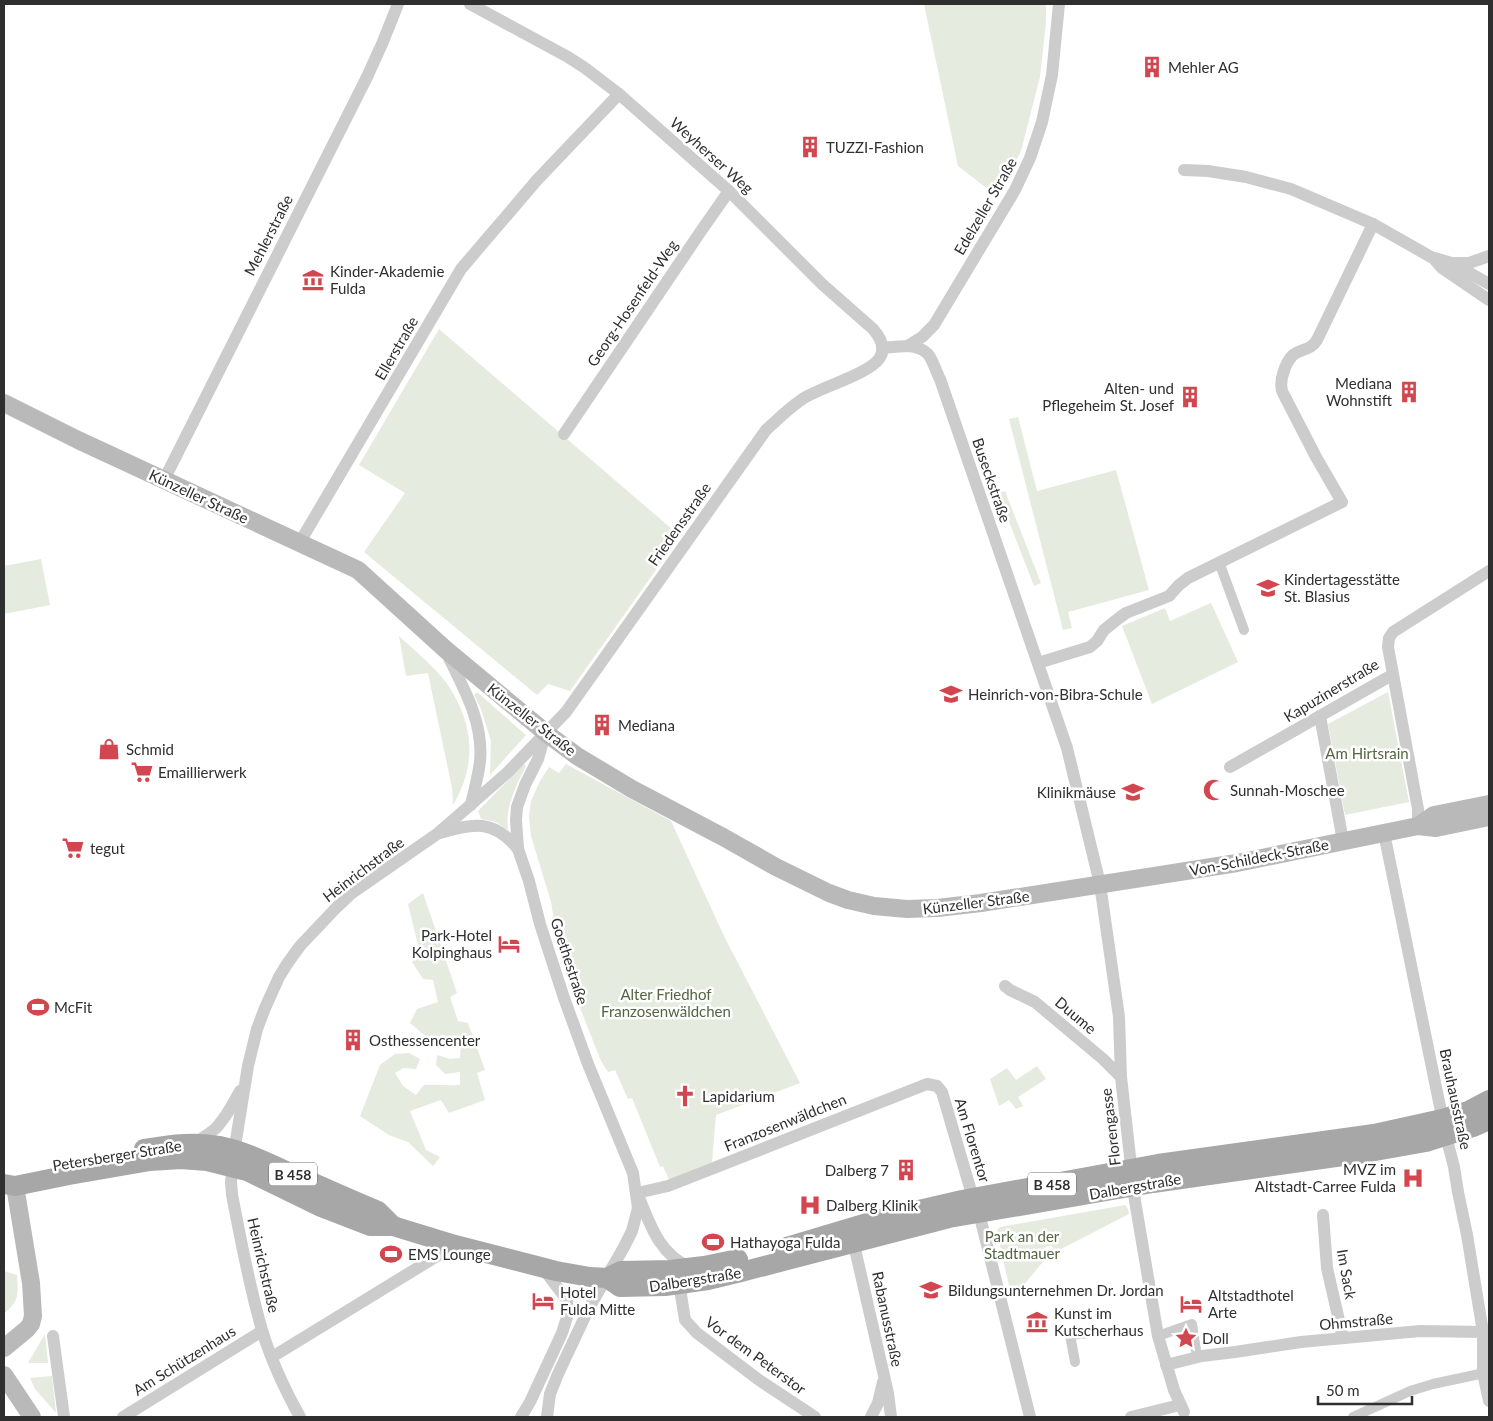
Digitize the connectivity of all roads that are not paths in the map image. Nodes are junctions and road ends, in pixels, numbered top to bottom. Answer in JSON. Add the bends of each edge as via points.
{"nodes":[{"id":1,"x":398,"y":4,"type":"edge"},
{"id":2,"x":470,"y":4,"type":"edge"},
{"id":3,"x":1059,"y":4,"type":"edge"},
{"id":4,"x":619,"y":94,"type":"junction"},
{"id":5,"x":1184,"y":170,"type":"dead end"},
{"id":6,"x":729,"y":191,"type":"junction"},
{"id":7,"x":1373,"y":224,"type":"junction"},
{"id":8,"x":1489,"y":256,"type":"edge"},
{"id":9,"x":1431,"y":257,"type":"junction"},
{"id":10,"x":1452,"y":263,"type":"junction"},
{"id":11,"x":1489,"y":284,"type":"edge"},
{"id":12,"x":1489,"y":300,"type":"edge"},
{"id":13,"x":909,"y":346,"type":"junction"},
{"id":14,"x":882,"y":348,"type":"junction"},
{"id":15,"x":4,"y":403,"type":"edge"},
{"id":16,"x":564,"y":434,"type":"dead end"},
{"id":17,"x":164,"y":480,"type":"junction"},
{"id":18,"x":300,"y":542,"type":"junction"},
{"id":19,"x":1220,"y":562,"type":"junction"},
{"id":20,"x":1489,"y":571,"type":"edge"},
{"id":21,"x":1244,"y":630,"type":"dead end"},
{"id":22,"x":445,"y":650,"type":"junction"},
{"id":23,"x":1038,"y":663,"type":"junction"},
{"id":24,"x":1392,"y":675,"type":"junction"},
{"id":25,"x":1320,"y":716,"type":"junction"},
{"id":26,"x":546,"y":733,"type":"junction"},
{"id":27,"x":1230,"y":768,"type":"dead end"},
{"id":28,"x":471,"y":804,"type":"junction"},
{"id":29,"x":1489,"y":804,"type":"edge"},
{"id":30,"x":1489,"y":817,"type":"edge"},
{"id":31,"x":1418,"y":826,"type":"junction"},
{"id":32,"x":1384,"y":833,"type":"junction"},
{"id":33,"x":437,"y":834,"type":"junction"},
{"id":34,"x":1344,"y":841,"type":"junction"},
{"id":35,"x":518,"y":849,"type":"junction"},
{"id":36,"x":1100,"y":884,"type":"junction"},
{"id":37,"x":1005,"y":986,"type":"dead end"},
{"id":38,"x":1120,"y":1077,"type":"junction"},
{"id":39,"x":244,"y":1082,"type":"junction"},
{"id":40,"x":942,"y":1092,"type":"joint"},
{"id":41,"x":1489,"y":1100,"type":"edge"},
{"id":42,"x":1489,"y":1120,"type":"edge"},
{"id":43,"x":1444,"y":1128,"type":"junction"},
{"id":44,"x":194,"y":1143,"type":"junction"},
{"id":45,"x":234,"y":1159,"type":"junction"},
{"id":46,"x":1132,"y":1178,"type":"junction"},
{"id":47,"x":7,"y":1183,"type":"edge"},
{"id":48,"x":637,"y":1193,"type":"junction"},
{"id":49,"x":976,"y":1205,"type":"junction"},
{"id":50,"x":1323,"y":1215,"type":"dead end"},
{"id":51,"x":852,"y":1235,"type":"junction"},
{"id":52,"x":455,"y":1245,"type":"junction"},
{"id":53,"x":542,"y":1267,"type":"junction"},
{"id":54,"x":687,"y":1276,"type":"junction"},
{"id":55,"x":606,"y":1278,"type":"junction"},
{"id":56,"x":262,"y":1331,"type":"junction"},
{"id":57,"x":1486,"y":1331,"type":"edge"},
{"id":58,"x":1109,"y":1332,"type":"dead end"},
{"id":59,"x":53,"y":1336,"type":"dead end"},
{"id":60,"x":1158,"y":1336,"type":"junction"},
{"id":61,"x":1343,"y":1338,"type":"junction"},
{"id":62,"x":4,"y":1348,"type":"edge"},
{"id":63,"x":1200,"y":1356,"type":"junction"},
{"id":64,"x":272,"y":1357,"type":"junction"},
{"id":65,"x":1075,"y":1362,"type":"dead end"},
{"id":66,"x":1166,"y":1367,"type":"junction"},
{"id":67,"x":1486,"y":1372,"type":"edge"},
{"id":68,"x":4,"y":1375,"type":"edge"},
{"id":69,"x":884,"y":1379,"type":"junction"},
{"id":70,"x":1489,"y":1401,"type":"edge"},
{"id":71,"x":1183,"y":1412,"type":"edge"},
{"id":72,"x":32,"y":1417,"type":"edge"},
{"id":73,"x":64,"y":1417,"type":"edge"},
{"id":74,"x":123,"y":1417,"type":"edge"},
{"id":75,"x":300,"y":1417,"type":"edge"},
{"id":76,"x":521,"y":1417,"type":"edge"},
{"id":77,"x":547,"y":1417,"type":"edge"},
{"id":78,"x":815,"y":1417,"type":"edge"},
{"id":79,"x":871,"y":1417,"type":"edge"},
{"id":80,"x":891,"y":1417,"type":"edge"},
{"id":81,"x":1030,"y":1417,"type":"edge"},
{"id":82,"x":1131,"y":1417,"type":"edge"},
{"id":83,"x":1353,"y":1417,"type":"edge"}],
"edges":[{"from":1,"to":17,"type":"street","name":"Mehlerstraße","via":[[367,77]]},
{"from":2,"to":4,"type":"street","name":"Weyherser Weg","via":[[568,57]]},
{"from":3,"to":13,"type":"street","name":"Edelzeller Straße","via":[[1052,75],[1030,158],[1015,190],[934,325]]},
{"from":4,"to":6,"type":"street","name":"Weyherser Weg"},
{"from":4,"to":18,"type":"street","name":"Ellerstraße","via":[[537,180],[461,269]]},
{"from":5,"to":7,"type":"street","via":[[1246,177],[1291,189]]},
{"from":6,"to":14,"type":"street","name":"Weyherser Weg","via":[[822,284],[880,336]]},
{"from":6,"to":16,"type":"street","name":"Georg-Hosenfeld-Weg"},
{"from":7,"to":9,"type":"street"},
{"from":7,"to":19,"type":"street","via":[[1315,343],[1292,357],[1280,384],[1342,502]]},
{"from":8,"to":10,"type":"street","via":[[1470,263]]},
{"from":9,"to":10,"type":"street"},
{"from":9,"to":12,"type":"street"},
{"from":10,"to":11,"type":"street"},
{"from":13,"to":14,"type":"street"},
{"from":13,"to":23,"type":"street","name":"Buseckstraße","via":[[928,354],[940,379]]},
{"from":14,"to":26,"type":"street","name":"Friedensstraße","via":[[879,360],[869,368],[804,398],[766,430],[566,712]]},
{"from":15,"to":17,"type":"main road","name":"Künzeller Straße"},
{"from":17,"to":18,"type":"main road","name":"Künzeller Straße"},
{"from":18,"to":22,"type":"main road","name":"Künzeller Straße","via":[[358,570]]},
{"from":19,"to":21,"type":"street"},
{"from":19,"to":23,"type":"street","via":[[1182,582],[1165,598],[1119,618],[1090,647]]},
{"from":20,"to":24,"type":"street","name":"Kapuzinerstraße","via":[[1393,632],[1388,643]]},
{"from":22,"to":26,"type":"main road","name":"Künzeller Straße"},
{"from":22,"to":28,"type":"street","via":[[471,704],[479,734],[480,761]]},
{"from":23,"to":36,"type":"street","name":"Buseckstraße","via":[[1067,748]]},
{"from":24,"to":25,"type":"street","name":"Kapuzinerstraße"},
{"from":24,"to":31,"type":"street","via":[[1418,809]]},
{"from":25,"to":27,"type":"street","name":"Kapuzinerstraße"},
{"from":25,"to":34,"type":"street"},
{"from":26,"to":28,"type":"street","name":"Heinrichstraße"},
{"from":26,"to":35,"type":"street","name":"Goethestraße","via":[[535,768],[517,807]]},
{"from":26,"to":36,"type":"main road","name":"Künzeller Straße","via":[[632,789],[776,867],[848,900],[893,908],[937,908]]},
{"from":28,"to":33,"type":"street","name":"Heinrichstraße"},
{"from":29,"to":31,"type":"main road","name":"Von-Schildeck-Straße","via":[[1434,815]]},
{"from":30,"to":31,"type":"main road","name":"Von-Schildeck-Straße","via":[[1436,828]]},
{"from":31,"to":32,"type":"main road","name":"Von-Schildeck-Straße"},
{"from":32,"to":34,"type":"main road","name":"Von-Schildeck-Straße"},
{"from":32,"to":43,"type":"street","name":"Brauhausstraße"},
{"from":33,"to":35,"type":"street","name":"Goethestraße","via":[[484,826],[501,832]]},
{"from":33,"to":39,"type":"street","name":"Heinrichstraße","via":[[352,893],[300,946],[279,977],[265,1008]]},
{"from":34,"to":36,"type":"main road","name":"Von-Schildeck-Straße","via":[[1237,863]]},
{"from":35,"to":48,"type":"street","name":"Goethestraße","via":[[564,998],[633,1173]]},
{"from":36,"to":38,"type":"street","name":"Florengasse","via":[[1118,1017]]},
{"from":37,"to":38,"type":"street","name":"Duume","via":[[1035,1002]]},
{"from":38,"to":46,"type":"street","name":"Florengasse"},
{"from":39,"to":44,"type":"street","name":"Heinrichstraße","via":[[220,1124]]},
{"from":39,"to":45,"type":"street","name":"Heinrichstraße"},
{"from":40,"to":48,"type":"street","name":"Franzosenwäldchen","via":[[927,1084],[668,1186]]},
{"from":40,"to":49,"type":"street","name":"Am Florentor"},
{"from":41,"to":43,"type":"main road","number":"B 458"},
{"from":42,"to":43,"type":"main road","number":"B 458","via":[[1473,1127]]},
{"from":43,"to":46,"type":"main road","name":"Dalbergstraße","number":"B 458","via":[[1374,1134],[1166,1163]]},
{"from":43,"to":57,"type":"street","name":"Brauhausstraße"},
{"from":44,"to":45,"type":"main road","name":"Petersberger Straße","number":"B 458","via":[[221,1146]]},
{"from":44,"to":47,"type":"main road","name":"Petersberger Straße","number":"B 458","via":[[13,1173]]},
{"from":45,"to":47,"type":"main road","name":"Petersberger Straße","number":"B 458","via":[[166,1159]]},
{"from":45,"to":52,"type":"main road","name":"Petersberger Straße","number":"B 458","via":[[256,1158],[378,1211],[393,1226]]},
{"from":45,"to":56,"type":"street","name":"Heinrichstraße","via":[[232,1196]]},
{"from":46,"to":49,"type":"main road","name":"Dalbergstraße","number":"B 458"},
{"from":46,"to":60,"type":"street","name":"Florengasse"},
{"from":47,"to":62,"type":"main road","via":[[32,1289],[33,1316],[28,1329]]},
{"from":48,"to":54,"type":"street","name":"Goethestraße","via":[[662,1248],[683,1264]]},
{"from":48,"to":55,"type":"street","name":"Goethestraße","via":[[636,1221]]},
{"from":49,"to":51,"type":"main road","name":"Dalbergstraße","number":"B 458","via":[[919,1209]]},
{"from":49,"to":81,"type":"street","name":"Am Florentor"},
{"from":50,"to":61,"type":"street","name":"Im Sack","via":[[1327,1268]]},
{"from":51,"to":54,"type":"main road","name":"Dalbergstraße","number":"B 458","via":[[741,1272]]},
{"from":51,"to":69,"type":"street","name":"Rabanusstraße"},
{"from":52,"to":53,"type":"main road","name":"Petersberger Straße","number":"B 458"},
{"from":52,"to":64,"type":"street"},
{"from":53,"to":55,"type":"main road","name":"Petersberger Straße","number":"B 458"},
{"from":53,"to":76,"type":"street","via":[[567,1300],[568,1314],[558,1342]]},
{"from":54,"to":55,"type":"main road","name":"Dalbergstraße","number":"B 458","via":[[670,1270],[621,1271]]},
{"from":54,"to":78,"type":"street","name":"Vor dem Peterstor","via":[[681,1295],[685,1320],[697,1333],[759,1380]]},
{"from":55,"to":77,"type":"street","name":"Goethestraße","via":[[556,1378]]},
{"from":56,"to":64,"type":"street","name":"Heinrichstraße"},
{"from":56,"to":74,"type":"street","name":"Am Schützenhaus"},
{"from":57,"to":61,"type":"street","name":"Ohmstraße","via":[[1420,1331]]},
{"from":57,"to":67,"type":"street","name":"Brauhausstraße"},
{"from":58,"to":65,"type":"street","via":[[1070,1335]]},
{"from":59,"to":73,"type":"street"},
{"from":60,"to":63,"type":"street","via":[[1192,1324]]},
{"from":60,"to":66,"type":"street","name":"Florengasse"},
{"from":61,"to":63,"type":"street","name":"Ohmstraße"},
{"from":63,"to":66,"type":"street"},
{"from":64,"to":75,"type":"street","name":"Heinrichstraße"},
{"from":66,"to":71,"type":"street","name":"Florengasse"},
{"from":67,"to":70,"type":"street","name":"Brauhausstraße"},
{"from":67,"to":83,"type":"street","via":[[1433,1384]]},
{"from":68,"to":72,"type":"main road"},
{"from":69,"to":79,"type":"street"},
{"from":69,"to":80,"type":"street","name":"Rabanusstraße"},
{"from":71,"to":82,"type":"street"}]}
